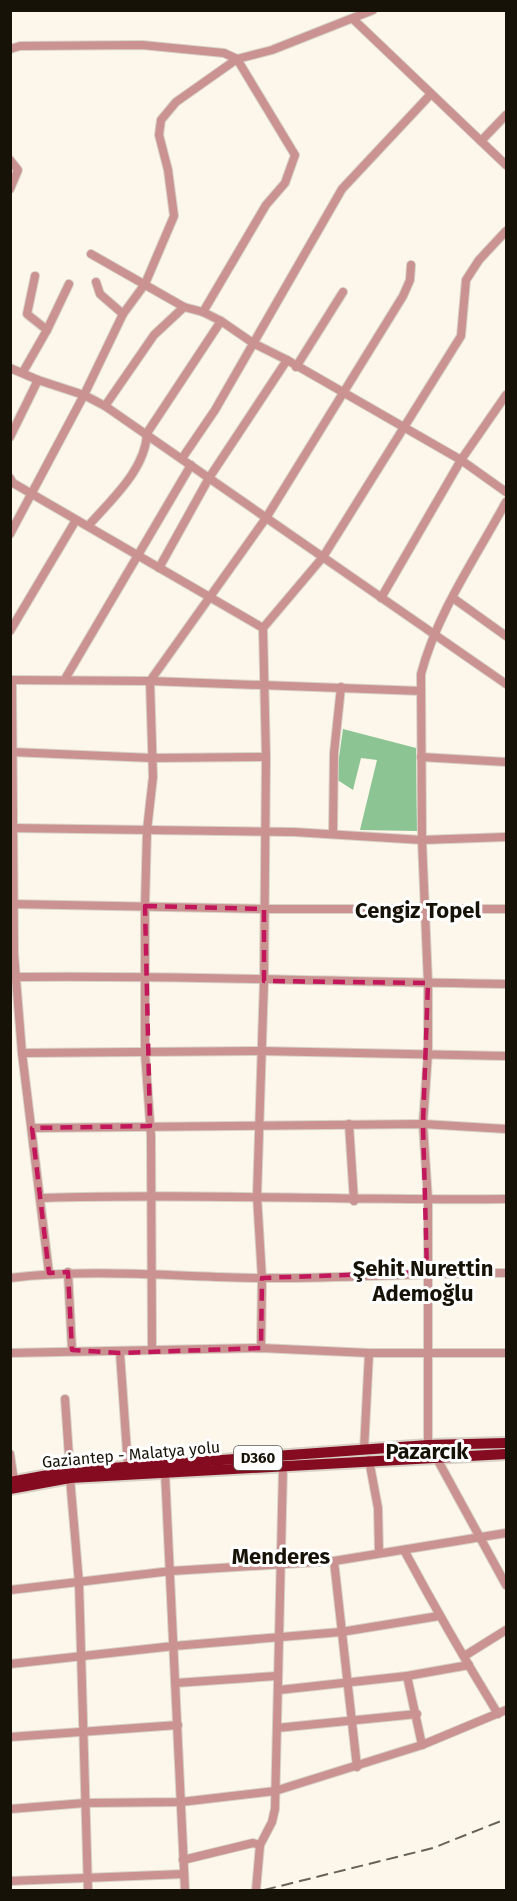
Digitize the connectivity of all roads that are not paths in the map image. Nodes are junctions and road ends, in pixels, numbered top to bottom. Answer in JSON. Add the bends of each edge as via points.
{"nodes":[{"id":1,"x":373,"y":10,"type":"edge"},
{"id":2,"x":353,"y":19,"type":"junction"},
{"id":3,"x":10,"y":50,"type":"edge"},
{"id":4,"x":237,"y":59,"type":"junction"},
{"id":5,"x":431,"y":94,"type":"junction"},
{"id":6,"x":507,"y":115,"type":"edge"},
{"id":7,"x":481,"y":141,"type":"junction"},
{"id":8,"x":10,"y":160,"type":"edge"},
{"id":9,"x":507,"y":165,"type":"edge"},
{"id":10,"x":10,"y":189,"type":"edge"},
{"id":11,"x":507,"y":231,"type":"edge"},
{"id":12,"x":92,"y":254,"type":"dead end"},
{"id":13,"x":411,"y":265,"type":"dead end"},
{"id":14,"x":35,"y":276,"type":"dead end"},
{"id":15,"x":96,"y":282,"type":"dead end"},
{"id":16,"x":69,"y":284,"type":"dead end"},
{"id":17,"x":145,"y":284,"type":"junction"},
{"id":18,"x":343,"y":292,"type":"dead end"},
{"id":19,"x":184,"y":306,"type":"junction"},
{"id":20,"x":203,"y":312,"type":"junction"},
{"id":21,"x":123,"y":314,"type":"junction"},
{"id":22,"x":221,"y":321,"type":"junction"},
{"id":23,"x":47,"y":330,"type":"junction"},
{"id":24,"x":253,"y":343,"type":"junction"},
{"id":25,"x":287,"y":360,"type":"junction"},
{"id":26,"x":296,"y":367,"type":"junction"},
{"id":27,"x":10,"y":368,"type":"edge"},
{"id":28,"x":23,"y":372,"type":"junction"},
{"id":29,"x":38,"y":380,"type":"junction"},
{"id":30,"x":344,"y":394,"type":"junction"},
{"id":31,"x":84,"y":395,"type":"junction"},
{"id":32,"x":507,"y":395,"type":"edge"},
{"id":33,"x":105,"y":406,"type":"junction"},
{"id":34,"x":403,"y":426,"type":"junction"},
{"id":35,"x":147,"y":433,"type":"junction"},
{"id":36,"x":10,"y":438,"type":"edge"},
{"id":37,"x":183,"y":458,"type":"junction"},
{"id":38,"x":461,"y":460,"type":"junction"},
{"id":39,"x":191,"y":465,"type":"junction"},
{"id":40,"x":10,"y":478,"type":"edge"},
{"id":41,"x":209,"y":478,"type":"junction"},
{"id":42,"x":507,"y":492,"type":"edge"},
{"id":43,"x":30,"y":493,"type":"junction"},
{"id":44,"x":507,"y":502,"type":"edge"},
{"id":45,"x":266,"y":518,"type":"junction"},
{"id":46,"x":76,"y":520,"type":"junction"},
{"id":47,"x":88,"y":526,"type":"junction"},
{"id":48,"x":10,"y":534,"type":"edge"},
{"id":49,"x":136,"y":555,"type":"junction"},
{"id":50,"x":323,"y":557,"type":"junction"},
{"id":51,"x":159,"y":568,"type":"junction"},
{"id":52,"x":210,"y":596,"type":"junction"},
{"id":53,"x":381,"y":597,"type":"junction"},
{"id":54,"x":453,"y":598,"type":"junction"},
{"id":55,"x":263,"y":628,"type":"junction"},
{"id":56,"x":10,"y":631,"type":"edge"},
{"id":57,"x":435,"y":635,"type":"junction"},
{"id":58,"x":507,"y":636,"type":"edge"},
{"id":59,"x":11,"y":680,"type":"edge"},
{"id":60,"x":65,"y":680,"type":"junction"},
{"id":61,"x":150,"y":681,"type":"junction"},
{"id":62,"x":263,"y":684,"type":"junction"},
{"id":63,"x":507,"y":684,"type":"edge"},
{"id":64,"x":341,"y":687,"type":"junction"},
{"id":65,"x":421,"y":691,"type":"junction"},
{"id":66,"x":11,"y":752,"type":"edge"},
{"id":67,"x":266,"y":757,"type":"junction"},
{"id":68,"x":421,"y":757,"type":"junction"},
{"id":69,"x":152,"y":758,"type":"junction"},
{"id":70,"x":507,"y":762,"type":"edge"},
{"id":71,"x":11,"y":765,"type":"edge"},
{"id":72,"x":12,"y":828,"type":"edge"},
{"id":73,"x":147,"y":830,"type":"junction"},
{"id":74,"x":265,"y":831,"type":"junction"},
{"id":75,"x":333,"y":834,"type":"junction"},
{"id":76,"x":507,"y":837,"type":"edge"},
{"id":77,"x":422,"y":840,"type":"junction"},
{"id":78,"x":12,"y":904,"type":"edge"},
{"id":79,"x":145,"y":906,"type":"junction"},
{"id":80,"x":264,"y":909,"type":"junction"},
{"id":81,"x":424,"y":909,"type":"junction"},
{"id":82,"x":507,"y":909,"type":"edge"},
{"id":83,"x":13,"y":963,"type":"edge"},
{"id":84,"x":147,"y":976,"type":"junction"},
{"id":85,"x":17,"y":977,"type":"junction"},
{"id":86,"x":264,"y":981,"type":"junction"},
{"id":87,"x":428,"y":983,"type":"junction"},
{"id":88,"x":507,"y":984,"type":"edge"},
{"id":89,"x":260,"y":1051,"type":"junction"},
{"id":90,"x":22,"y":1053,"type":"junction"},
{"id":91,"x":145,"y":1053,"type":"junction"},
{"id":92,"x":428,"y":1053,"type":"junction"},
{"id":93,"x":507,"y":1056,"type":"edge"},
{"id":94,"x":259,"y":1124,"type":"junction"},
{"id":95,"x":349,"y":1124,"type":"junction"},
{"id":96,"x":423,"y":1124,"type":"junction"},
{"id":97,"x":150,"y":1126,"type":"junction"},
{"id":98,"x":32,"y":1128,"type":"junction"},
{"id":99,"x":507,"y":1129,"type":"edge"},
{"id":100,"x":151,"y":1195,"type":"junction"},
{"id":101,"x":257,"y":1196,"type":"junction"},
{"id":102,"x":42,"y":1198,"type":"junction"},
{"id":103,"x":507,"y":1199,"type":"edge"},
{"id":104,"x":428,"y":1200,"type":"junction"},
{"id":105,"x":354,"y":1201,"type":"junction"},
{"id":106,"x":68,"y":1272,"type":"junction"},
{"id":107,"x":427,"y":1272,"type":"junction"},
{"id":108,"x":49,"y":1273,"type":"junction"},
{"id":109,"x":507,"y":1273,"type":"edge"},
{"id":110,"x":153,"y":1274,"type":"junction"},
{"id":111,"x":10,"y":1278,"type":"edge"},
{"id":112,"x":262,"y":1278,"type":"junction"},
{"id":113,"x":261,"y":1348,"type":"junction"},
{"id":114,"x":72,"y":1350,"type":"junction"},
{"id":115,"x":152,"y":1350,"type":"junction"},
{"id":116,"x":10,"y":1353,"type":"edge"},
{"id":117,"x":120,"y":1353,"type":"junction"},
{"id":118,"x":369,"y":1353,"type":"junction"},
{"id":119,"x":429,"y":1353,"type":"junction"},
{"id":120,"x":507,"y":1353,"type":"edge"},
{"id":121,"x":65,"y":1399,"type":"dead end"},
{"id":122,"x":507,"y":1443,"type":"edge"},
{"id":123,"x":428,"y":1445,"type":"junction"},
{"id":124,"x":10,"y":1454,"type":"edge"},
{"id":125,"x":507,"y":1454,"type":"edge"},
{"id":126,"x":366,"y":1455,"type":"junction"},
{"id":127,"x":436,"y":1458,"type":"junction"},
{"id":128,"x":128,"y":1467,"type":"junction"},
{"id":129,"x":283,"y":1468,"type":"junction"},
{"id":130,"x":165,"y":1473,"type":"junction"},
{"id":131,"x":70,"y":1475,"type":"junction"},
{"id":132,"x":12,"y":1484,"type":"edge"},
{"id":133,"x":507,"y":1533,"type":"edge"},
{"id":134,"x":480,"y":1539,"type":"junction"},
{"id":135,"x":404,"y":1550,"type":"junction"},
{"id":136,"x":379,"y":1552,"type":"junction"},
{"id":137,"x":334,"y":1561,"type":"junction"},
{"id":138,"x":282,"y":1564,"type":"junction"},
{"id":139,"x":171,"y":1571,"type":"junction"},
{"id":140,"x":79,"y":1583,"type":"junction"},
{"id":141,"x":507,"y":1585,"type":"edge"},
{"id":142,"x":10,"y":1590,"type":"edge"},
{"id":143,"x":439,"y":1616,"type":"junction"},
{"id":144,"x":507,"y":1630,"type":"edge"},
{"id":145,"x":341,"y":1632,"type":"junction"},
{"id":146,"x":279,"y":1636,"type":"junction"},
{"id":147,"x":174,"y":1646,"type":"junction"},
{"id":148,"x":466,"y":1655,"type":"junction"},
{"id":149,"x":81,"y":1657,"type":"junction"},
{"id":150,"x":10,"y":1664,"type":"edge"},
{"id":151,"x":469,"y":1665,"type":"junction"},
{"id":152,"x":276,"y":1676,"type":"junction"},
{"id":153,"x":407,"y":1676,"type":"junction"},
{"id":154,"x":348,"y":1682,"type":"junction"},
{"id":155,"x":176,"y":1683,"type":"junction"},
{"id":156,"x":279,"y":1690,"type":"junction"},
{"id":157,"x":507,"y":1710,"type":"edge"},
{"id":158,"x":417,"y":1714,"type":"junction"},
{"id":159,"x":498,"y":1714,"type":"junction"},
{"id":160,"x":351,"y":1722,"type":"junction"},
{"id":161,"x":178,"y":1725,"type":"junction"},
{"id":162,"x":277,"y":1728,"type":"junction"},
{"id":163,"x":83,"y":1731,"type":"junction"},
{"id":164,"x":10,"y":1737,"type":"edge"},
{"id":165,"x":422,"y":1745,"type":"junction"},
{"id":166,"x":357,"y":1767,"type":"junction"},
{"id":167,"x":275,"y":1791,"type":"junction"},
{"id":168,"x":181,"y":1802,"type":"junction"},
{"id":169,"x":85,"y":1803,"type":"junction"},
{"id":170,"x":10,"y":1809,"type":"edge"},
{"id":171,"x":260,"y":1845,"type":"junction"},
{"id":172,"x":183,"y":1860,"type":"junction"},
{"id":173,"x":184,"y":1874,"type":"junction"},
{"id":174,"x":87,"y":1876,"type":"junction"},
{"id":175,"x":10,"y":1881,"type":"edge"},
{"id":176,"x":88,"y":1890,"type":"edge"},
{"id":177,"x":185,"y":1890,"type":"edge"},
{"id":178,"x":256,"y":1890,"type":"edge"}],
"edges":[{"from":1,"to":2,"type":"street"},
{"from":2,"to":4,"type":"street"},
{"from":2,"to":5,"type":"street"},
{"from":3,"to":4,"type":"street","via":[[20,46],[142,45],[224,53]]},
{"from":4,"to":17,"type":"street","via":[[176,102],[161,120],[159,135],[174,216]]},
{"from":4,"to":20,"type":"street","via":[[295,155],[285,183],[266,205]]},
{"from":5,"to":7,"type":"street"},
{"from":5,"to":24,"type":"street","via":[[342,189]]},
{"from":6,"to":7,"type":"street"},
{"from":7,"to":9,"type":"street"},
{"from":8,"to":10,"type":"street","via":[[18,170]]},
{"from":11,"to":34,"type":"street","via":[[466,280],[461,336]]},
{"from":12,"to":17,"type":"street"},
{"from":13,"to":30,"type":"street","via":[[403,296]]},
{"from":14,"to":23,"type":"street","via":[[27,314]]},
{"from":15,"to":21,"type":"street","via":[[100,294]]},
{"from":16,"to":23,"type":"street"},
{"from":17,"to":19,"type":"street"},
{"from":17,"to":21,"type":"street"},
{"from":18,"to":26,"type":"street"},
{"from":19,"to":20,"type":"street"},
{"from":19,"to":33,"type":"street","via":[[154,335]]},
{"from":20,"to":22,"type":"street"},
{"from":21,"to":31,"type":"street"},
{"from":22,"to":24,"type":"street"},
{"from":22,"to":35,"type":"street"},
{"from":23,"to":28,"type":"street"},
{"from":24,"to":25,"type":"street"},
{"from":24,"to":37,"type":"street"},
{"from":25,"to":26,"type":"street"},
{"from":25,"to":41,"type":"street"},
{"from":26,"to":30,"type":"street"},
{"from":27,"to":28,"type":"street"},
{"from":28,"to":29,"type":"street"},
{"from":29,"to":31,"type":"street"},
{"from":29,"to":36,"type":"street"},
{"from":30,"to":34,"type":"street"},
{"from":30,"to":45,"type":"street"},
{"from":31,"to":33,"type":"street"},
{"from":31,"to":43,"type":"street"},
{"from":32,"to":38,"type":"street"},
{"from":33,"to":35,"type":"street"},
{"from":34,"to":38,"type":"street"},
{"from":34,"to":50,"type":"street"},
{"from":35,"to":37,"type":"street"},
{"from":35,"to":47,"type":"street","via":[[147,449],[120,491]]},
{"from":37,"to":39,"type":"street"},
{"from":38,"to":42,"type":"street"},
{"from":38,"to":53,"type":"street"},
{"from":39,"to":41,"type":"street"},
{"from":39,"to":49,"type":"street"},
{"from":40,"to":43,"type":"street"},
{"from":41,"to":45,"type":"street"},
{"from":41,"to":51,"type":"street"},
{"from":43,"to":46,"type":"street"},
{"from":43,"to":48,"type":"street"},
{"from":44,"to":54,"type":"street"},
{"from":45,"to":50,"type":"street"},
{"from":45,"to":52,"type":"street"},
{"from":46,"to":47,"type":"street"},
{"from":46,"to":56,"type":"street"},
{"from":47,"to":49,"type":"street"},
{"from":49,"to":51,"type":"street"},
{"from":49,"to":60,"type":"street"},
{"from":50,"to":53,"type":"street"},
{"from":50,"to":55,"type":"street"},
{"from":51,"to":52,"type":"street"},
{"from":52,"to":55,"type":"street"},
{"from":52,"to":61,"type":"street"},
{"from":53,"to":57,"type":"street"},
{"from":54,"to":57,"type":"street"},
{"from":54,"to":58,"type":"street"},
{"from":55,"to":62,"type":"street"},
{"from":57,"to":63,"type":"street"},
{"from":57,"to":65,"type":"street","via":[[425,659]]},
{"from":59,"to":60,"type":"street"},
{"from":59,"to":66,"type":"street"},
{"from":60,"to":61,"type":"street"},
{"from":61,"to":62,"type":"street"},
{"from":61,"to":69,"type":"street"},
{"from":62,"to":64,"type":"street"},
{"from":62,"to":67,"type":"street"},
{"from":64,"to":65,"type":"street"},
{"from":64,"to":75,"type":"street","via":[[334,753]]},
{"from":65,"to":68,"type":"street"},
{"from":66,"to":69,"type":"street"},
{"from":66,"to":71,"type":"street"},
{"from":67,"to":69,"type":"street"},
{"from":67,"to":74,"type":"street"},
{"from":68,"to":70,"type":"street"},
{"from":68,"to":77,"type":"street"},
{"from":69,"to":73,"type":"street"},
{"from":71,"to":72,"type":"street"},
{"from":72,"to":73,"type":"street"},
{"from":72,"to":78,"type":"street"},
{"from":73,"to":74,"type":"street"},
{"from":73,"to":79,"type":"street"},
{"from":74,"to":75,"type":"street"},
{"from":74,"to":80,"type":"street"},
{"from":75,"to":77,"type":"street"},
{"from":76,"to":77,"type":"street"},
{"from":77,"to":81,"type":"street"},
{"from":78,"to":79,"type":"street"},
{"from":78,"to":83,"type":"street"},
{"from":79,"to":80,"type":"street"},
{"from":79,"to":84,"type":"street"},
{"from":80,"to":81,"type":"street"},
{"from":80,"to":86,"type":"street"},
{"from":81,"to":82,"type":"street"},
{"from":81,"to":87,"type":"street"},
{"from":83,"to":85,"type":"street"},
{"from":84,"to":85,"type":"street"},
{"from":84,"to":86,"type":"street"},
{"from":84,"to":91,"type":"street"},
{"from":85,"to":90,"type":"street"},
{"from":86,"to":87,"type":"street"},
{"from":86,"to":89,"type":"street"},
{"from":87,"to":88,"type":"street"},
{"from":87,"to":92,"type":"street"},
{"from":89,"to":91,"type":"street"},
{"from":89,"to":92,"type":"street"},
{"from":89,"to":94,"type":"street"},
{"from":90,"to":91,"type":"street"},
{"from":90,"to":98,"type":"street"},
{"from":91,"to":97,"type":"street"},
{"from":92,"to":93,"type":"street"},
{"from":92,"to":96,"type":"street"},
{"from":94,"to":95,"type":"street"},
{"from":94,"to":97,"type":"street"},
{"from":94,"to":101,"type":"street"},
{"from":95,"to":96,"type":"street"},
{"from":95,"to":105,"type":"street"},
{"from":96,"to":99,"type":"street"},
{"from":96,"to":104,"type":"street"},
{"from":97,"to":98,"type":"street"},
{"from":97,"to":100,"type":"street"},
{"from":98,"to":102,"type":"street"},
{"from":100,"to":101,"type":"street"},
{"from":100,"to":102,"type":"street"},
{"from":100,"to":110,"type":"street"},
{"from":101,"to":105,"type":"street"},
{"from":101,"to":112,"type":"street"},
{"from":102,"to":108,"type":"street"},
{"from":103,"to":104,"type":"street"},
{"from":104,"to":105,"type":"street"},
{"from":104,"to":107,"type":"street"},
{"from":106,"to":108,"type":"street"},
{"from":106,"to":110,"type":"street"},
{"from":106,"to":114,"type":"street"},
{"from":107,"to":109,"type":"street"},
{"from":107,"to":112,"type":"street"},
{"from":107,"to":119,"type":"street"},
{"from":108,"to":111,"type":"street"},
{"from":110,"to":112,"type":"street"},
{"from":110,"to":115,"type":"street"},
{"from":112,"to":113,"type":"street"},
{"from":113,"to":115,"type":"street"},
{"from":113,"to":118,"type":"street"},
{"from":114,"to":116,"type":"street"},
{"from":114,"to":117,"type":"street"},
{"from":115,"to":117,"type":"street"},
{"from":117,"to":128,"type":"street"},
{"from":118,"to":119,"type":"street"},
{"from":118,"to":126,"type":"street"},
{"from":119,"to":120,"type":"street"},
{"from":119,"to":123,"type":"street"},
{"from":121,"to":131,"type":"street"},
{"from":122,"to":123,"type":"highway","name":"Gaziantep - Malatya yolu","number":"D360"},
{"from":123,"to":126,"type":"highway","name":"Gaziantep - Malatya yolu","number":"D360"},
{"from":124,"to":132,"type":"street"},
{"from":125,"to":127,"type":"highway","name":"Gaziantep - Malatya yolu","number":"D360"},
{"from":126,"to":127,"type":"highway","name":"Gaziantep - Malatya yolu","number":"D360"},
{"from":126,"to":128,"type":"highway","name":"Gaziantep - Malatya yolu","number":"D360"},
{"from":126,"to":129,"type":"highway","name":"Gaziantep - Malatya yolu","number":"D360"},
{"from":126,"to":136,"type":"street","via":[[378,1508]]},
{"from":127,"to":134,"type":"street"},
{"from":128,"to":131,"type":"highway","name":"Gaziantep - Malatya yolu","number":"D360"},
{"from":129,"to":130,"type":"highway","name":"Gaziantep - Malatya yolu","number":"D360"},
{"from":129,"to":138,"type":"street"},
{"from":130,"to":131,"type":"highway","name":"Gaziantep - Malatya yolu","number":"D360"},
{"from":130,"to":139,"type":"street"},
{"from":131,"to":132,"type":"highway","name":"Gaziantep - Malatya yolu","number":"D360"},
{"from":131,"to":140,"type":"street"},
{"from":133,"to":134,"type":"street"},
{"from":134,"to":135,"type":"street"},
{"from":134,"to":141,"type":"street"},
{"from":135,"to":136,"type":"street"},
{"from":135,"to":143,"type":"street"},
{"from":136,"to":137,"type":"street"},
{"from":137,"to":138,"type":"street"},
{"from":137,"to":145,"type":"street"},
{"from":138,"to":139,"type":"street"},
{"from":138,"to":146,"type":"street"},
{"from":139,"to":140,"type":"street"},
{"from":139,"to":147,"type":"street"},
{"from":140,"to":142,"type":"street"},
{"from":140,"to":149,"type":"street"},
{"from":143,"to":145,"type":"street"},
{"from":143,"to":148,"type":"street"},
{"from":144,"to":148,"type":"street"},
{"from":145,"to":146,"type":"street"},
{"from":145,"to":154,"type":"street"},
{"from":146,"to":147,"type":"street"},
{"from":146,"to":152,"type":"street"},
{"from":147,"to":149,"type":"street"},
{"from":147,"to":155,"type":"street"},
{"from":148,"to":151,"type":"street"},
{"from":149,"to":150,"type":"street"},
{"from":149,"to":163,"type":"street"},
{"from":151,"to":153,"type":"street"},
{"from":151,"to":159,"type":"street"},
{"from":152,"to":155,"type":"street"},
{"from":152,"to":156,"type":"street"},
{"from":153,"to":154,"type":"street"},
{"from":153,"to":158,"type":"street"},
{"from":154,"to":156,"type":"street"},
{"from":154,"to":160,"type":"street"},
{"from":155,"to":161,"type":"street"},
{"from":156,"to":162,"type":"street"},
{"from":157,"to":159,"type":"street"},
{"from":158,"to":160,"type":"street"},
{"from":158,"to":165,"type":"street"},
{"from":159,"to":165,"type":"street"},
{"from":160,"to":162,"type":"street"},
{"from":160,"to":166,"type":"street"},
{"from":161,"to":163,"type":"street"},
{"from":161,"to":168,"type":"street"},
{"from":162,"to":167,"type":"street"},
{"from":163,"to":164,"type":"street"},
{"from":163,"to":169,"type":"street"},
{"from":165,"to":166,"type":"street"},
{"from":166,"to":167,"type":"street"},
{"from":167,"to":168,"type":"street"},
{"from":167,"to":171,"type":"street","via":[[272,1822]]},
{"from":168,"to":169,"type":"street"},
{"from":168,"to":172,"type":"street"},
{"from":169,"to":170,"type":"street"},
{"from":169,"to":174,"type":"street"},
{"from":171,"to":172,"type":"street"},
{"from":171,"to":178,"type":"street"},
{"from":172,"to":173,"type":"street"},
{"from":173,"to":174,"type":"street"},
{"from":173,"to":177,"type":"street"},
{"from":174,"to":175,"type":"street"},
{"from":174,"to":176,"type":"street"}]}
